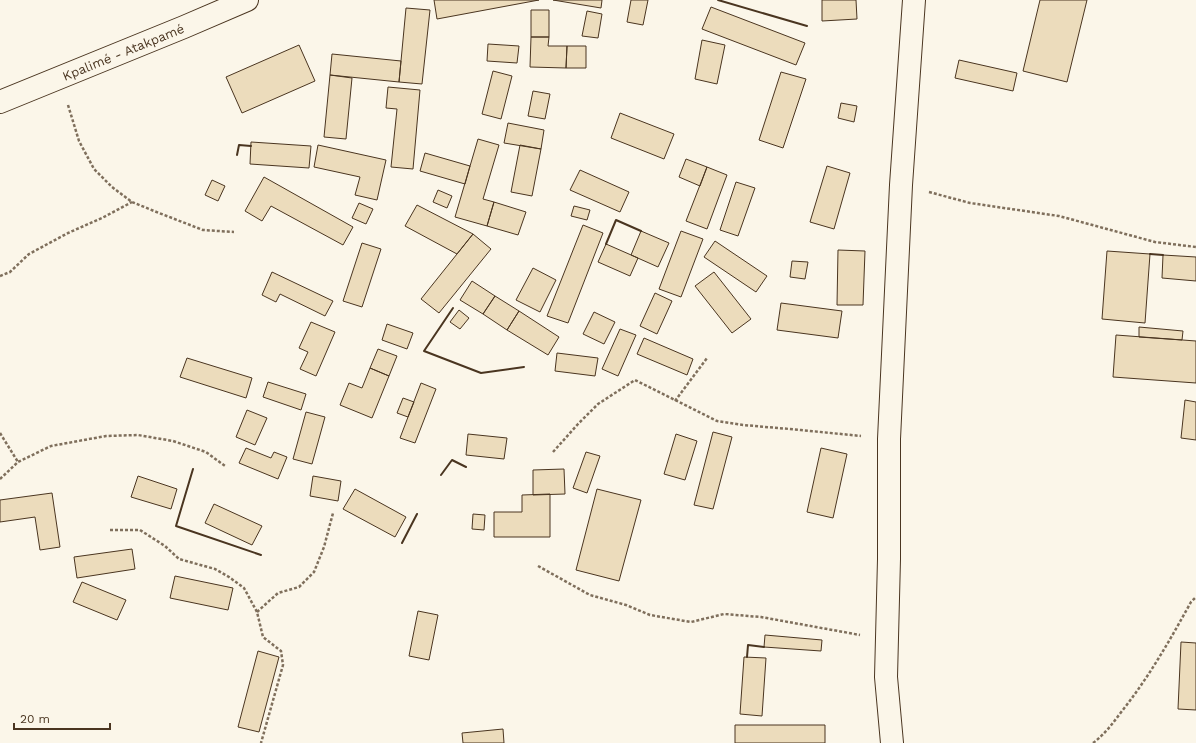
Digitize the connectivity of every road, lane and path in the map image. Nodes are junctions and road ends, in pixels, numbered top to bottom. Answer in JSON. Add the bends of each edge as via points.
{"nodes":[{"id":1,"x":246,"y":0,"type":"edge"},
{"id":2,"x":914,"y":0,"type":"edge"},
{"id":3,"x":60,"y":78,"type":"junction"},
{"id":4,"x":0,"y":102,"type":"edge"},
{"id":5,"x":901,"y":185,"type":"junction"},
{"id":6,"x":132,"y":202,"type":"junction"},
{"id":7,"x":234,"y":232,"type":"dead end"},
{"id":8,"x":1196,"y":247,"type":"edge"},
{"id":9,"x":0,"y":276,"type":"edge"},
{"id":10,"x":707,"y":358,"type":"dead end"},
{"id":11,"x":675,"y":401,"type":"junction"},
{"id":12,"x":0,"y":433,"type":"edge"},
{"id":13,"x":889,"y":439,"type":"junction"},
{"id":14,"x":553,"y":452,"type":"dead end"},
{"id":15,"x":18,"y":462,"type":"junction"},
{"id":16,"x":225,"y":466,"type":"dead end"},
{"id":17,"x":0,"y":479,"type":"edge"},
{"id":18,"x":333,"y":513,"type":"dead end"},
{"id":19,"x":110,"y":530,"type":"dead end"},
{"id":20,"x":538,"y":566,"type":"dead end"},
{"id":21,"x":1196,"y":598,"type":"edge"},
{"id":22,"x":257,"y":612,"type":"junction"},
{"id":23,"x":887,"y":633,"type":"junction"},
{"id":24,"x":260,"y":743,"type":"edge"},
{"id":25,"x":892,"y":743,"type":"edge"},
{"id":26,"x":1093,"y":743,"type":"edge"}],
"edges":[{"from":1,"to":3,"type":"street","name":"Kpalimé - Atakpamé"},
{"from":2,"to":5,"type":"street"},
{"from":3,"to":4,"type":"street","name":"Kpalimé - Atakpamé"},
{"from":3,"to":6,"type":"path","via":[[79,141],[94,168],[112,187]]},
{"from":5,"to":8,"type":"path","via":[[970,203],[1059,216],[1155,242]]},
{"from":5,"to":13,"type":"street"},
{"from":6,"to":7,"type":"path","via":[[203,230]]},
{"from":6,"to":9,"type":"path","via":[[28,254],[10,272]]},
{"from":10,"to":11,"type":"path"},
{"from":11,"to":13,"type":"path","via":[[717,421]]},
{"from":11,"to":14,"type":"path","via":[[635,380],[598,404]]},
{"from":12,"to":15,"type":"path"},
{"from":13,"to":23,"type":"street"},
{"from":15,"to":16,"type":"path","via":[[51,446],[106,436],[138,435],[173,441],[206,452]]},
{"from":15,"to":17,"type":"path"},
{"from":18,"to":22,"type":"path","via":[[314,572],[299,587],[278,593]]},
{"from":19,"to":22,"type":"path","via":[[140,530],[179,559],[215,569],[244,588]]},
{"from":20,"to":23,"type":"path","via":[[590,595],[650,615],[691,622],[724,614],[761,617],[857,635]]},
{"from":21,"to":26,"type":"path","via":[[1191,602],[1167,646],[1133,698],[1104,734]]},
{"from":22,"to":24,"type":"path","via":[[263,637],[281,651],[283,664]]},
{"from":23,"to":25,"type":"street","via":[[886,677]]}]}
